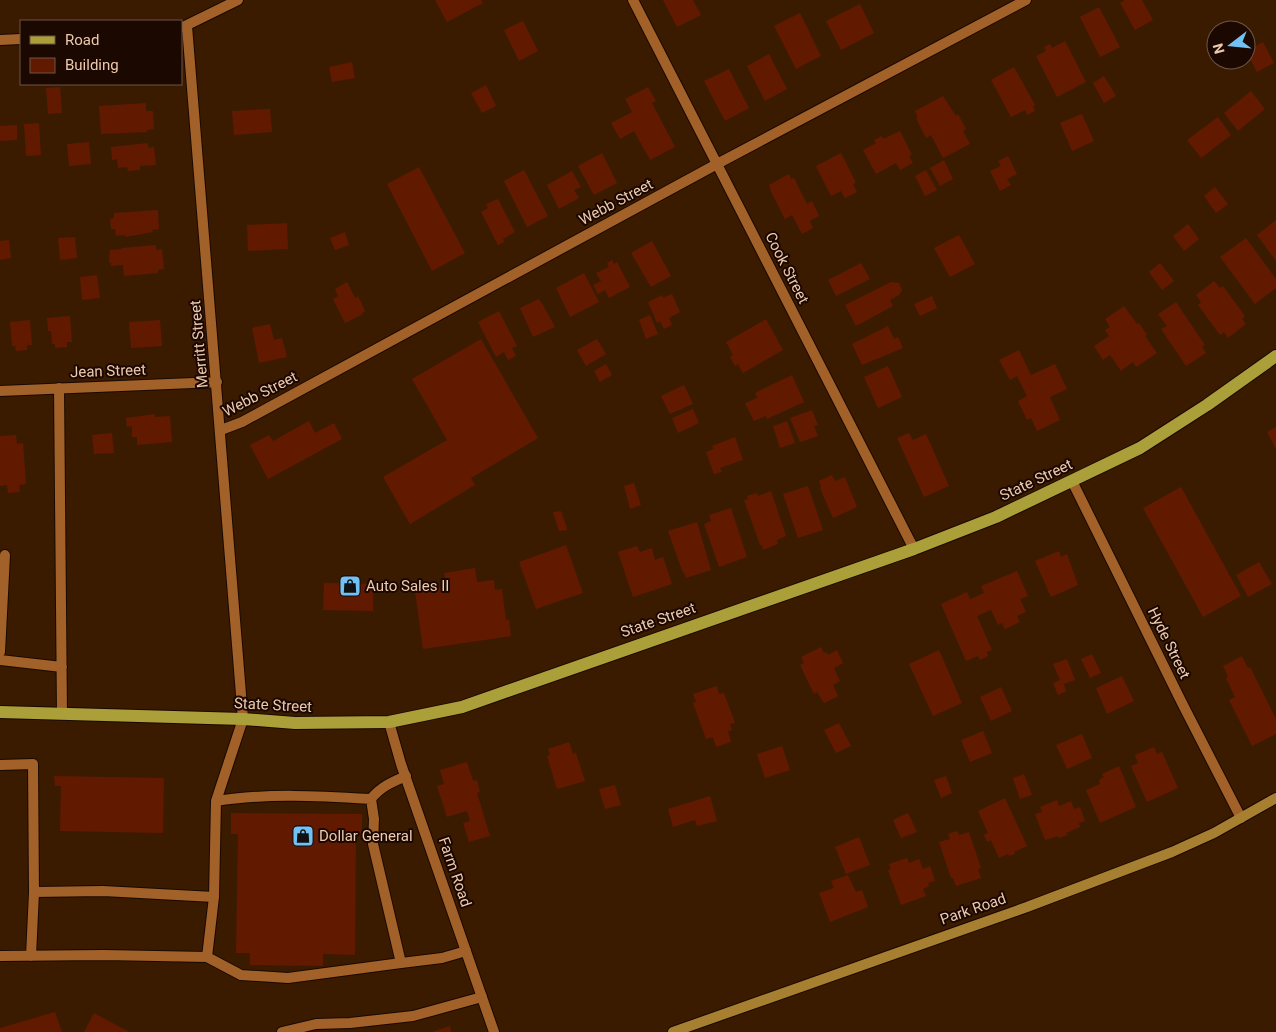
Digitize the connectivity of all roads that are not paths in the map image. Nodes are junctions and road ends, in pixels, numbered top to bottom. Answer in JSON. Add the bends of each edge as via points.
{"nodes":[{"id":1,"x":238,"y":0,"type":"edge"},
{"id":2,"x":633,"y":0,"type":"edge"},
{"id":3,"x":1026,"y":0,"type":"edge"},
{"id":4,"x":184,"y":27,"type":"edge"},
{"id":5,"x":20,"y":39,"type":"edge"},
{"id":6,"x":0,"y":40,"type":"edge"},
{"id":7,"x":717,"y":164,"type":"junction"},
{"id":8,"x":1276,"y":356,"type":"edge"},
{"id":9,"x":217,"y":382,"type":"junction"},
{"id":10,"x":59,"y":388,"type":"junction"},
{"id":11,"x":0,"y":390,"type":"edge"},
{"id":12,"x":221,"y":430,"type":"junction"},
{"id":13,"x":1072,"y":481,"type":"junction"},
{"id":14,"x":914,"y":549,"type":"junction"},
{"id":15,"x":5,"y":555,"type":"dead end"},
{"id":16,"x":0,"y":652,"type":"edge"},
{"id":17,"x":0,"y":660,"type":"edge"},
{"id":18,"x":62,"y":667,"type":"junction"},
{"id":19,"x":0,"y":712,"type":"edge"},
{"id":20,"x":62,"y":714,"type":"junction"},
{"id":21,"x":243,"y":719,"type":"junction"},
{"id":22,"x":389,"y":722,"type":"junction"},
{"id":23,"x":0,"y":765,"type":"edge"},
{"id":24,"x":406,"y":776,"type":"junction"},
{"id":25,"x":1276,"y":798,"type":"edge"},
{"id":26,"x":370,"y":799,"type":"junction"},
{"id":27,"x":216,"y":801,"type":"junction"},
{"id":28,"x":1241,"y":818,"type":"junction"},
{"id":29,"x":34,"y":892,"type":"junction"},
{"id":30,"x":214,"y":897,"type":"junction"},
{"id":31,"x":466,"y":951,"type":"junction"},
{"id":32,"x":0,"y":956,"type":"edge"},
{"id":33,"x":31,"y":956,"type":"junction"},
{"id":34,"x":207,"y":957,"type":"junction"},
{"id":35,"x":401,"y":963,"type":"junction"},
{"id":36,"x":482,"y":997,"type":"junction"},
{"id":37,"x":282,"y":1032,"type":"edge"},
{"id":38,"x":494,"y":1032,"type":"edge"},
{"id":39,"x":673,"y":1032,"type":"edge"}],
"edges":[{"from":1,"to":4,"type":"street"},
{"from":2,"to":7,"type":"street","name":"Cook Street"},
{"from":3,"to":7,"type":"street","name":"Webb Street"},
{"from":4,"to":9,"type":"street","name":"Merritt Street"},
{"from":5,"to":6,"type":"street"},
{"from":7,"to":12,"type":"street","name":"Webb Street","via":[[242,422]]},
{"from":7,"to":14,"type":"street","name":"Cook Street"},
{"from":8,"to":13,"type":"main road","name":"State Street","via":[[1140,448]]},
{"from":9,"to":10,"type":"street","name":"Jean Street"},
{"from":9,"to":12,"type":"street","name":"Merritt Street"},
{"from":10,"to":11,"type":"street","name":"Jean Street"},
{"from":10,"to":18,"type":"street"},
{"from":12,"to":21,"type":"street","name":"Merritt Street"},
{"from":13,"to":14,"type":"main road","name":"State Street","via":[[996,518]]},
{"from":13,"to":28,"type":"street","name":"Hyde Street"},
{"from":14,"to":22,"type":"main road","name":"State Street","via":[[462,707]]},
{"from":15,"to":16,"type":"street"},
{"from":17,"to":18,"type":"street"},
{"from":18,"to":20,"type":"street"},
{"from":19,"to":20,"type":"main road","name":"State Street"},
{"from":20,"to":21,"type":"main road","name":"State Street"},
{"from":21,"to":22,"type":"main road","name":"State Street","via":[[295,724]]},
{"from":21,"to":27,"type":"street"},
{"from":22,"to":24,"type":"street","name":"Farm Road"},
{"from":23,"to":29,"type":"street","via":[[33,764]]},
{"from":24,"to":26,"type":"street","via":[[376,791]]},
{"from":24,"to":31,"type":"street","name":"Farm Road"},
{"from":25,"to":28,"type":"main road","name":"Park Road"},
{"from":26,"to":27,"type":"street","via":[[245,797]]},
{"from":26,"to":35,"type":"street","via":[[374,820],[373,844]]},
{"from":27,"to":30,"type":"street"},
{"from":28,"to":39,"type":"main road","name":"Park Road","via":[[1193,843],[1116,874]]},
{"from":29,"to":30,"type":"street","via":[[103,891]]},
{"from":29,"to":33,"type":"street"},
{"from":30,"to":34,"type":"street"},
{"from":31,"to":35,"type":"street","via":[[442,958]]},
{"from":31,"to":36,"type":"street","name":"Farm Road"},
{"from":32,"to":33,"type":"street"},
{"from":33,"to":34,"type":"street"},
{"from":34,"to":35,"type":"street","via":[[241,975],[288,978]]},
{"from":36,"to":37,"type":"street","via":[[413,1016],[316,1024]]},
{"from":36,"to":38,"type":"street","name":"Farm Road"}]}
